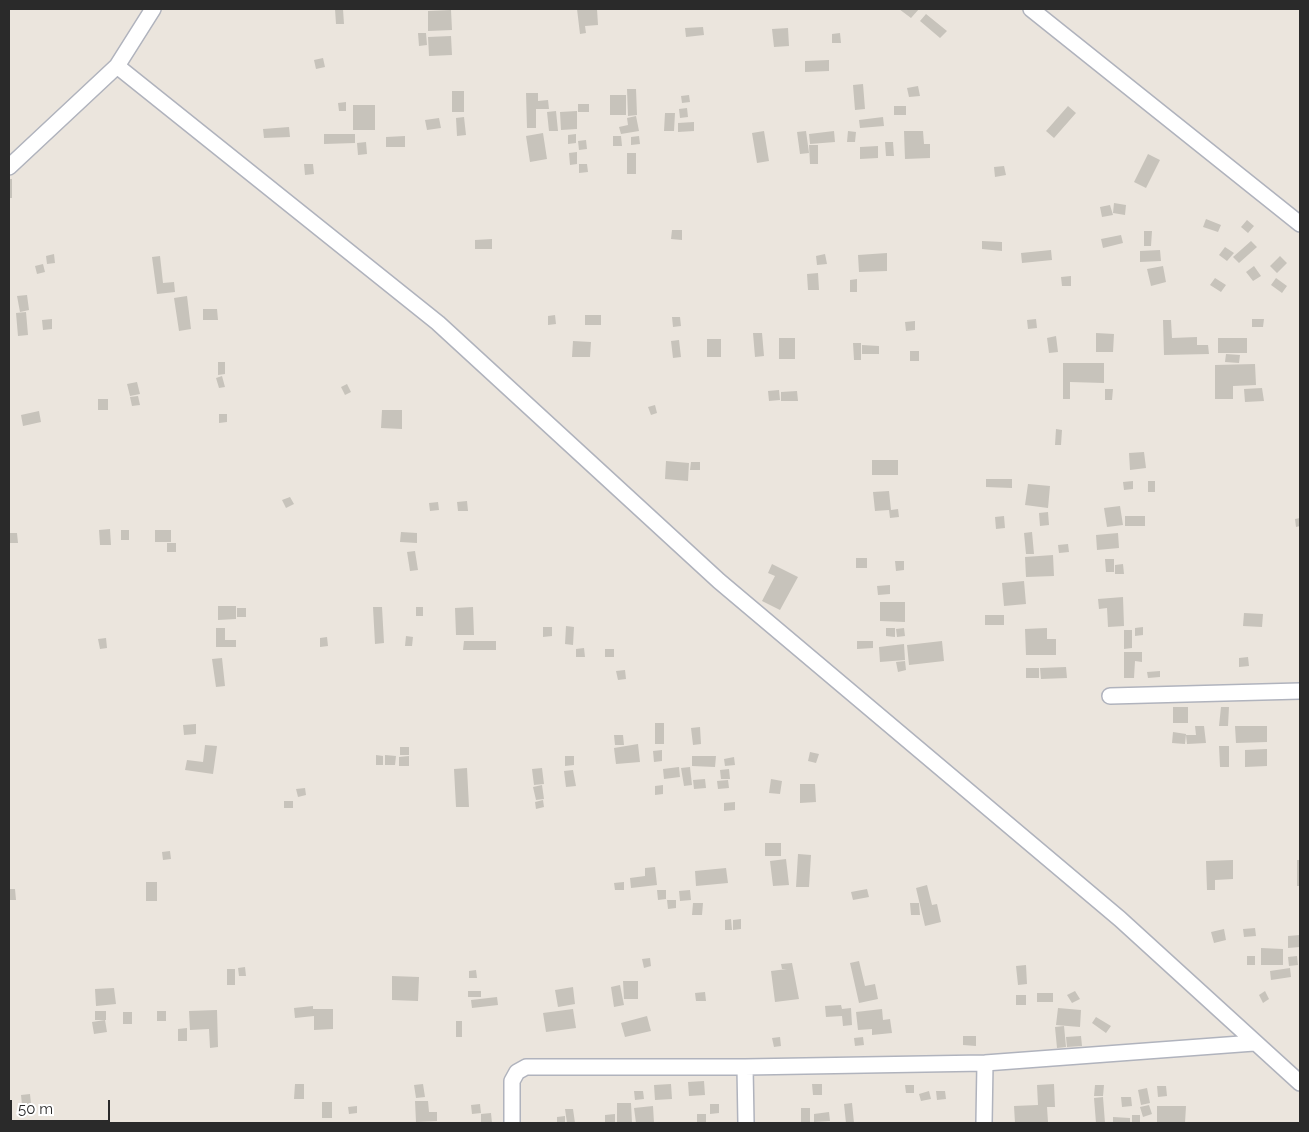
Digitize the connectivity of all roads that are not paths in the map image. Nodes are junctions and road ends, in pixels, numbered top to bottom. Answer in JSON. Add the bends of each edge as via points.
{"nodes":[{"id":1,"x":152,"y":9,"type":"edge"},
{"id":2,"x":1031,"y":9,"type":"edge"},
{"id":3,"x":116,"y":66,"type":"junction"},
{"id":4,"x":9,"y":167,"type":"edge"},
{"id":5,"x":1300,"y":224,"type":"edge"},
{"id":6,"x":1300,"y":691,"type":"edge"},
{"id":7,"x":1110,"y":696,"type":"dead end"},
{"id":8,"x":1254,"y":1043,"type":"junction"},
{"id":9,"x":985,"y":1063,"type":"junction"},
{"id":10,"x":745,"y":1067,"type":"junction"},
{"id":11,"x":1300,"y":1083,"type":"edge"},
{"id":12,"x":512,"y":1123,"type":"edge"},
{"id":13,"x":746,"y":1123,"type":"edge"},
{"id":14,"x":984,"y":1123,"type":"edge"}],
"edges":[{"from":1,"to":3,"type":"street"},
{"from":2,"to":5,"type":"street"},
{"from":3,"to":4,"type":"street"},
{"from":3,"to":8,"type":"street","via":[[438,323],[719,581],[1120,919]]},
{"from":6,"to":7,"type":"street"},
{"from":8,"to":9,"type":"street"},
{"from":8,"to":11,"type":"street"},
{"from":9,"to":10,"type":"street"},
{"from":9,"to":14,"type":"street"},
{"from":10,"to":12,"type":"street","via":[[526,1067],[516,1072],[512,1081]]},
{"from":10,"to":13,"type":"street"}]}
